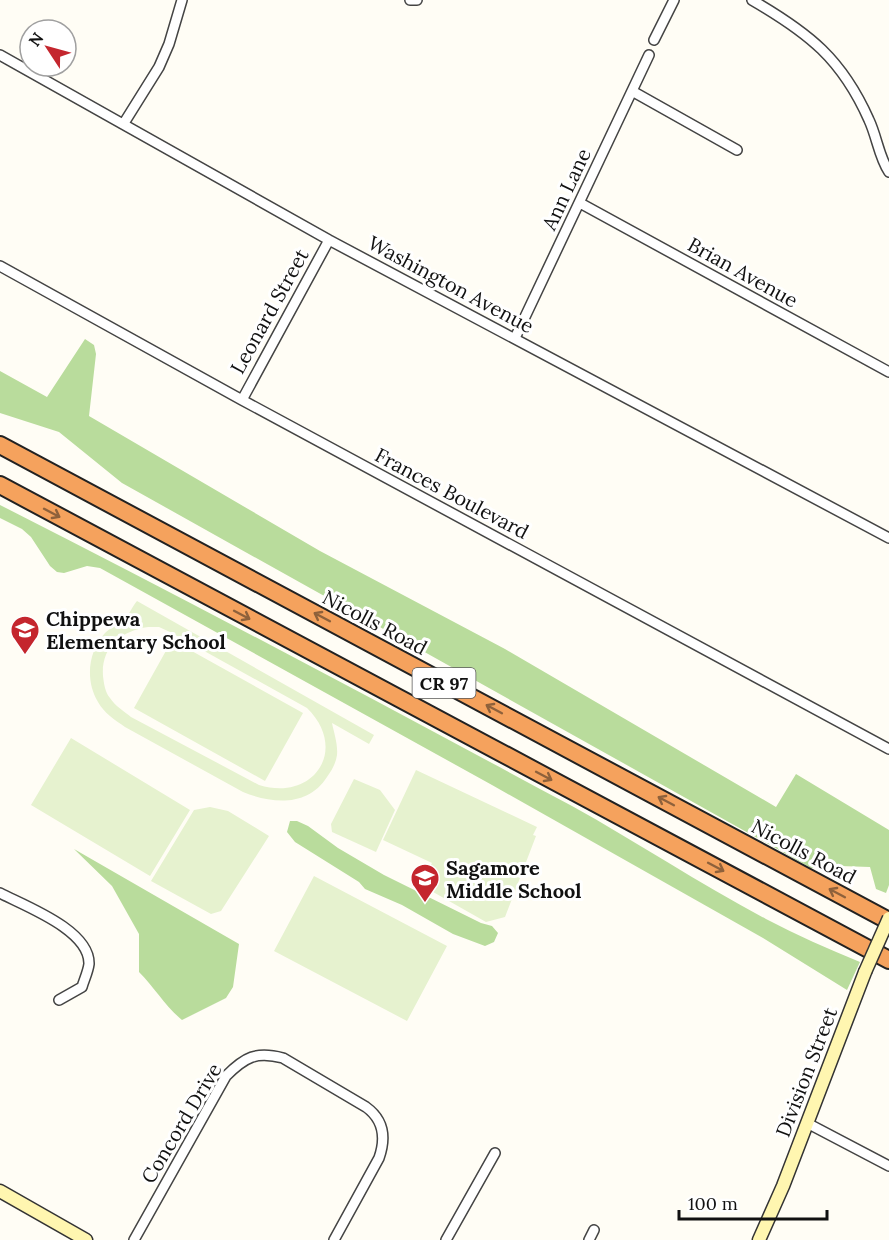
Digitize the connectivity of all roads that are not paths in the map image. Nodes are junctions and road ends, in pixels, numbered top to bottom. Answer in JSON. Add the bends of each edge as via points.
{"nodes":[{"id":1,"x":182,"y":0,"type":"edge"},
{"id":2,"x":410,"y":0,"type":"edge"},
{"id":3,"x":417,"y":0,"type":"edge"},
{"id":4,"x":674,"y":0,"type":"edge"},
{"id":5,"x":752,"y":0,"type":"edge"},
{"id":6,"x":654,"y":40,"type":"dead end"},
{"id":7,"x":0,"y":55,"type":"edge"},
{"id":8,"x":649,"y":55,"type":"dead end"},
{"id":9,"x":632,"y":91,"type":"junction"},
{"id":10,"x":124,"y":123,"type":"junction"},
{"id":11,"x":736,"y":150,"type":"dead end"},
{"id":12,"x":889,"y":172,"type":"edge"},
{"id":13,"x":580,"y":203,"type":"junction"},
{"id":14,"x":329,"y":240,"type":"junction"},
{"id":15,"x":0,"y":266,"type":"edge"},
{"id":16,"x":515,"y":338,"type":"junction"},
{"id":17,"x":889,"y":372,"type":"edge"},
{"id":18,"x":242,"y":400,"type":"junction"},
{"id":19,"x":0,"y":445,"type":"edge"},
{"id":20,"x":0,"y":486,"type":"edge"},
{"id":21,"x":889,"y":538,"type":"edge"},
{"id":22,"x":889,"y":748,"type":"edge"},
{"id":23,"x":0,"y":894,"type":"edge"},
{"id":24,"x":889,"y":919,"type":"edge"},
{"id":25,"x":889,"y":960,"type":"edge"},
{"id":26,"x":59,"y":1000,"type":"dead end"},
{"id":27,"x":807,"y":1123,"type":"junction"},
{"id":28,"x":495,"y":1153,"type":"dead end"},
{"id":29,"x":889,"y":1166,"type":"edge"},
{"id":30,"x":0,"y":1191,"type":"edge"},
{"id":31,"x":594,"y":1230,"type":"dead end"},
{"id":32,"x":86,"y":1240,"type":"edge"},
{"id":33,"x":134,"y":1240,"type":"edge"},
{"id":34,"x":334,"y":1240,"type":"edge"},
{"id":35,"x":446,"y":1240,"type":"edge"},
{"id":36,"x":589,"y":1240,"type":"edge"},
{"id":37,"x":759,"y":1240,"type":"edge"}],
"edges":[{"from":1,"to":10,"type":"street","via":[[159,67]]},
{"from":2,"to":3,"type":"street"},
{"from":4,"to":6,"type":"street"},
{"from":5,"to":12,"type":"street","via":[[782,17],[834,61],[870,121]]},
{"from":7,"to":10,"type":"street","name":"Washington Avenue"},
{"from":8,"to":9,"type":"street","name":"Ann Lane"},
{"from":9,"to":11,"type":"street"},
{"from":9,"to":13,"type":"street","name":"Ann Lane"},
{"from":10,"to":14,"type":"street","name":"Washington Avenue"},
{"from":13,"to":16,"type":"street","name":"Ann Lane"},
{"from":13,"to":17,"type":"street","name":"Brian Avenue"},
{"from":14,"to":16,"type":"street","name":"Washington Avenue"},
{"from":14,"to":18,"type":"street","name":"Leonard Street"},
{"from":15,"to":18,"type":"street","name":"Frances Boulevard"},
{"from":16,"to":21,"type":"street","name":"Washington Avenue"},
{"from":18,"to":22,"type":"street","name":"Frances Boulevard"},
{"from":24,"to":19,"type":"highway","name":"Nicolls Road","number":"CR 97","one_way":true},
{"from":20,"to":25,"type":"highway","number":"CR 97","one_way":true},
{"from":23,"to":26,"type":"street","via":[[68,929],[87,952],[89,965],[82,987]]},
{"from":24,"to":27,"type":"street","name":"Division Street","bridge":true},
{"from":27,"to":29,"type":"street"},
{"from":27,"to":37,"type":"street","name":"Division Street"},
{"from":28,"to":35,"type":"street"},
{"from":30,"to":32,"type":"street"},
{"from":31,"to":36,"type":"street"},
{"from":33,"to":34,"type":"street","name":"Concord Drive","via":[[226,1076],[254,1055],[268,1054],[283,1058],[366,1107],[380,1121],[383,1145],[379,1158]]}]}
